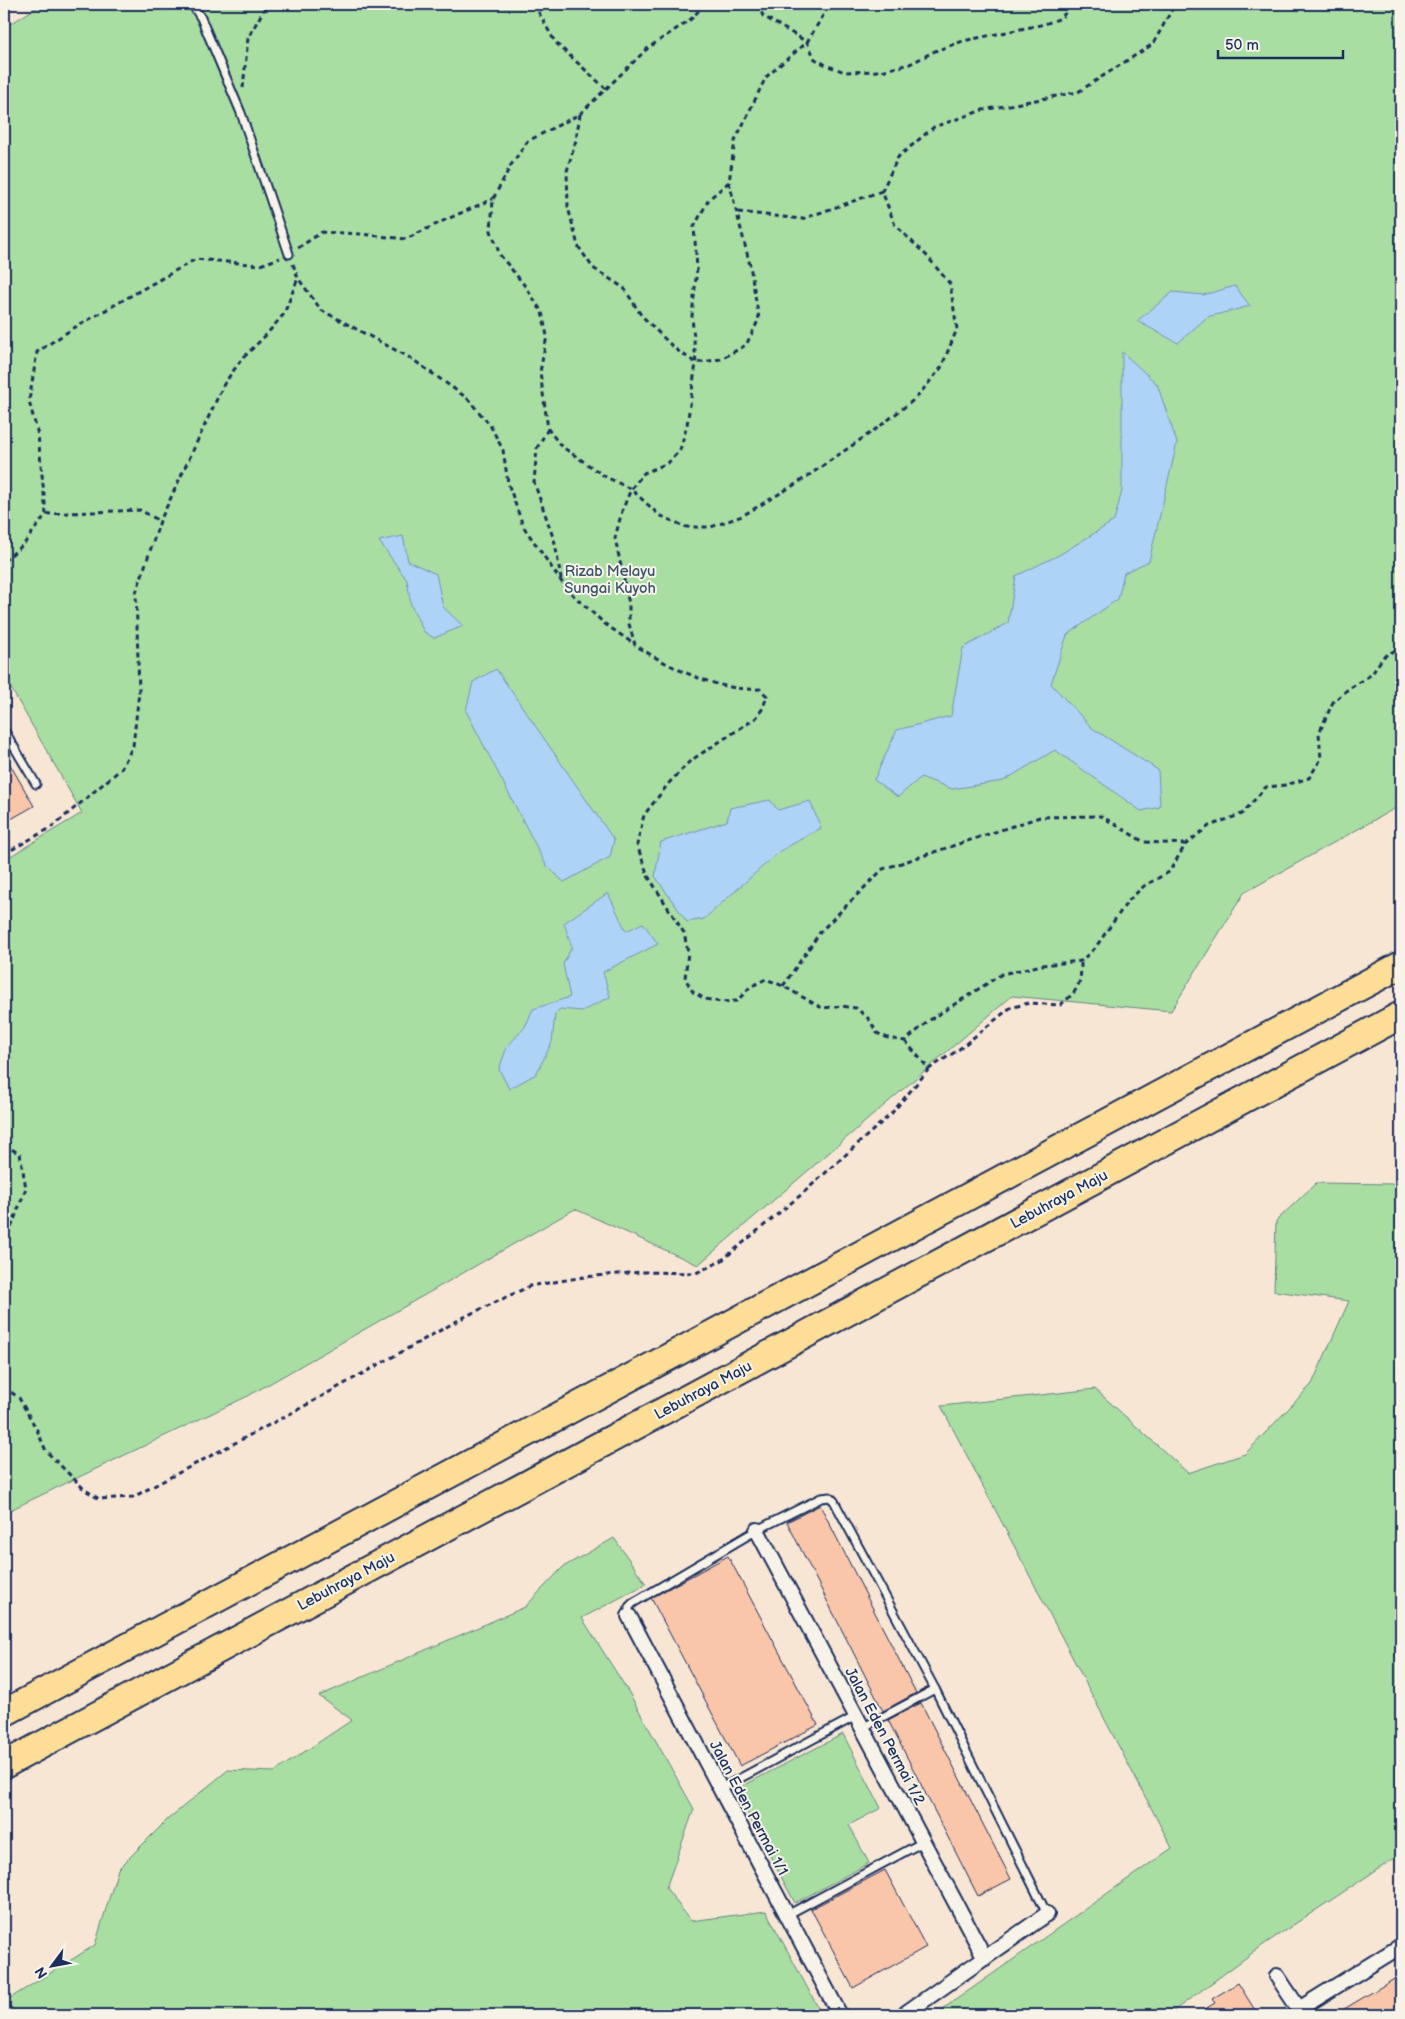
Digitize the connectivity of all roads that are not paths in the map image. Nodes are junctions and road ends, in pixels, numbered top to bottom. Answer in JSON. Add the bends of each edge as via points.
{"nodes":[{"id":1,"x":192,"y":4,"type":"edge"},
{"id":2,"x":289,"y":254,"type":"road end"},
{"id":3,"x":4,"y":730,"type":"edge"},
{"id":4,"x":36,"y":784,"type":"dead end"},
{"id":5,"x":1401,"y":965,"type":"edge"},
{"id":6,"x":1401,"y":1015,"type":"edge"},
{"id":7,"x":1401,"y":1019,"type":"edge"},
{"id":8,"x":1370,"y":1032,"type":"junction"},
{"id":9,"x":757,"y":1530,"type":"junction"},
{"id":10,"x":629,"y":1616,"type":"joint"},
{"id":11,"x":934,"y":1689,"type":"junction"},
{"id":12,"x":4,"y":1713,"type":"edge"},
{"id":13,"x":859,"y":1722,"type":"junction"},
{"id":14,"x":4,"y":1765,"type":"edge"},
{"id":15,"x":720,"y":1788,"type":"junction"},
{"id":16,"x":923,"y":1842,"type":"junction"},
{"id":17,"x":1047,"y":1914,"type":"joint"},
{"id":18,"x":787,"y":1915,"type":"junction"},
{"id":19,"x":1401,"y":1946,"type":"edge"},
{"id":20,"x":985,"y":1958,"type":"junction"},
{"id":21,"x":1277,"y":1976,"type":"dead end"},
{"id":22,"x":1301,"y":2012,"type":"edge"},
{"id":23,"x":840,"y":2015,"type":"edge"},
{"id":24,"x":903,"y":2015,"type":"edge"}],
"edges":[{"from":1,"to":2,"type":"lane","via":[[241,113]]},
{"from":3,"to":4,"type":"lane"},
{"from":5,"to":12,"type":"highway"},
{"from":6,"to":8,"type":"highway","name":"Lebuhraya Maju"},
{"from":7,"to":8,"type":"highway"},
{"from":8,"to":14,"type":"highway","name":"Lebuhraya Maju"},
{"from":9,"to":10,"type":"lane","via":[[633,1603],[629,1607]]},
{"from":9,"to":11,"type":"lane","via":[[821,1498],[830,1497]]},
{"from":9,"to":13,"type":"street","name":"Jalan Eden Permai 1/2"},
{"from":10,"to":15,"type":"street","name":"Jalan Eden Permai 1/1"},
{"from":11,"to":13,"type":"lane"},
{"from":11,"to":17,"type":"lane"},
{"from":13,"to":15,"type":"lane"},
{"from":13,"to":16,"type":"street","name":"Jalan Eden Permai 1/2"},
{"from":15,"to":18,"type":"street","name":"Jalan Eden Permai 1/1"},
{"from":16,"to":18,"type":"lane"},
{"from":16,"to":20,"type":"street","name":"Jalan Eden Permai 1/2"},
{"from":17,"to":20,"type":"street"},
{"from":18,"to":23,"type":"street","name":"Jalan Eden Permai 1/1"},
{"from":19,"to":22,"type":"street"},
{"from":20,"to":24,"type":"street"},
{"from":21,"to":22,"type":"street"}]}
